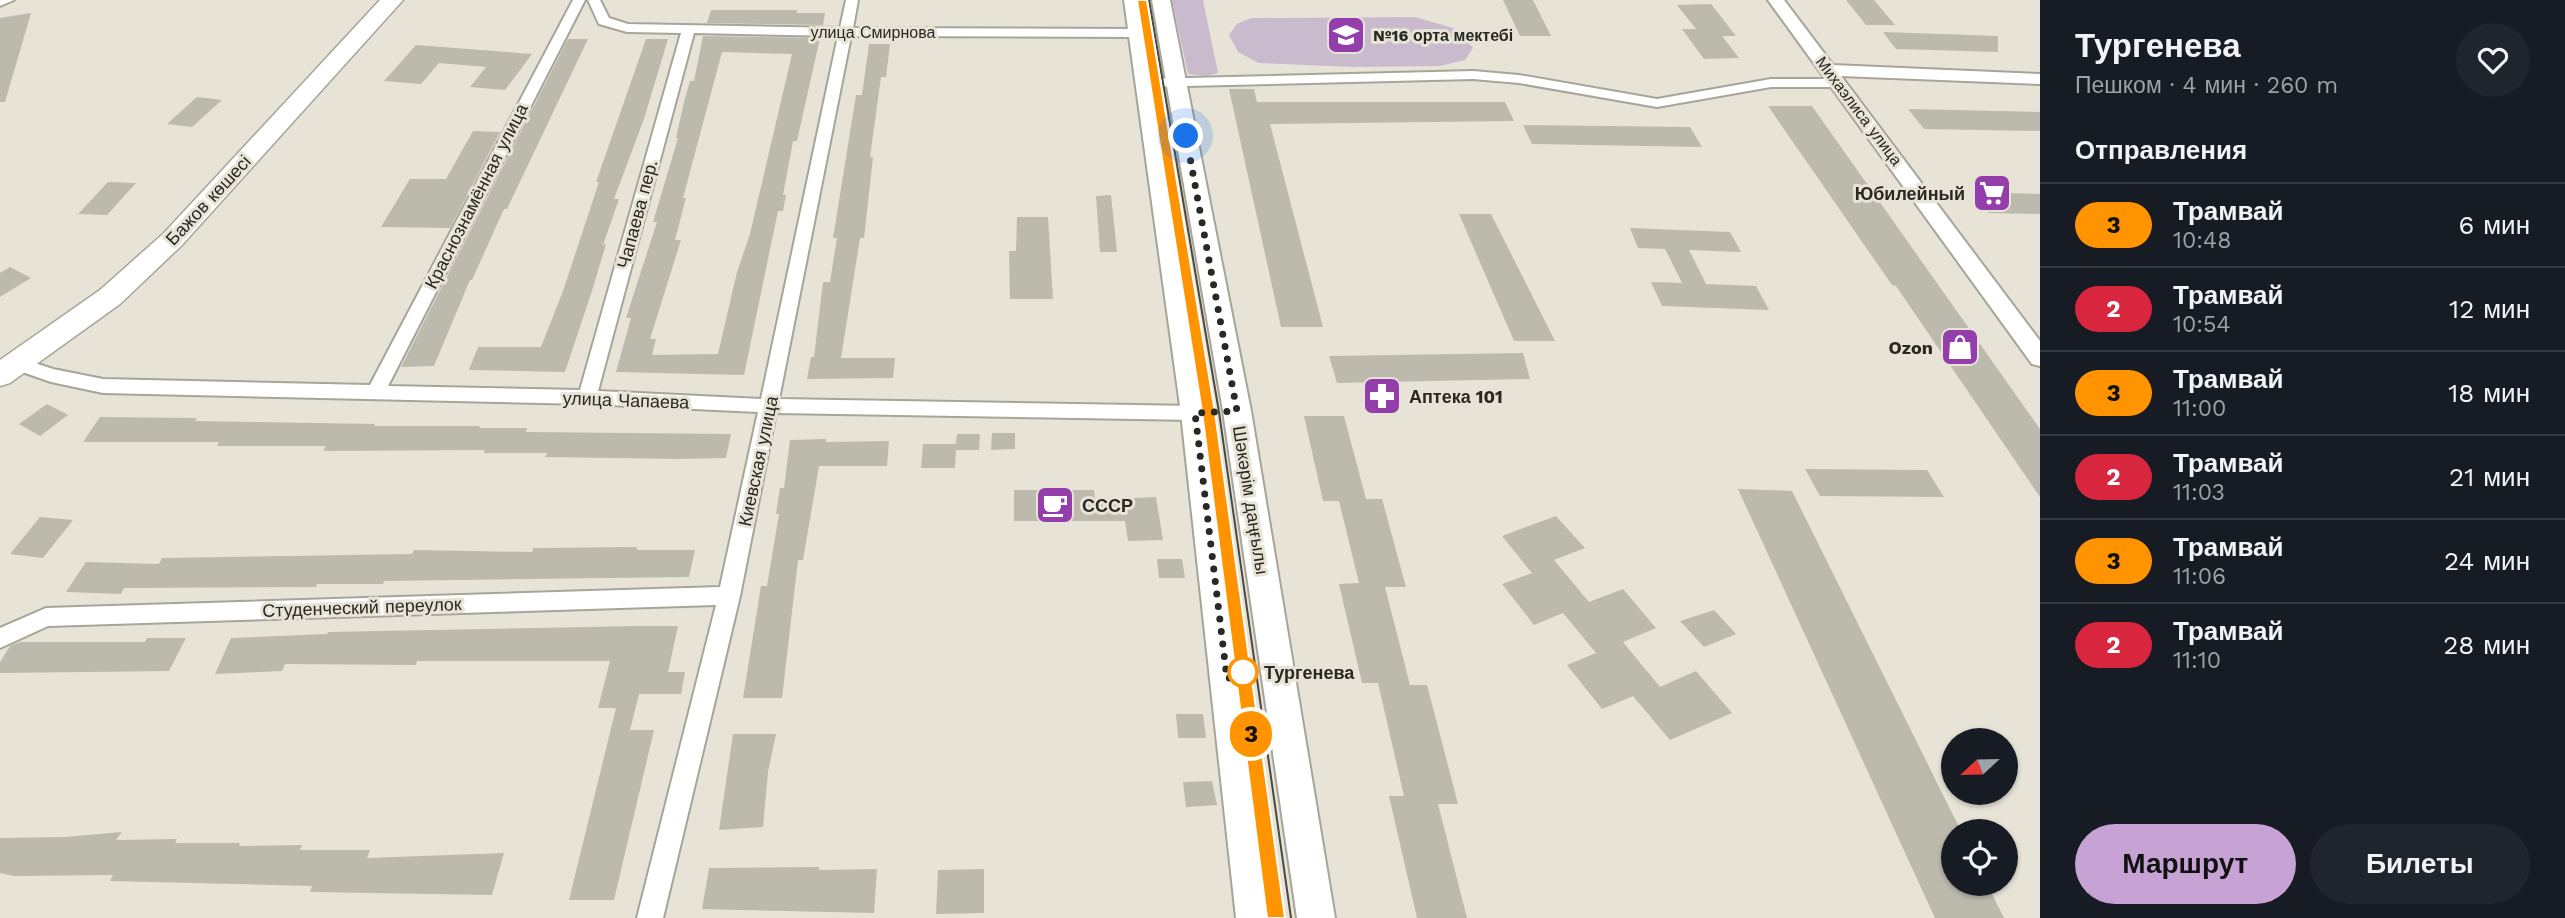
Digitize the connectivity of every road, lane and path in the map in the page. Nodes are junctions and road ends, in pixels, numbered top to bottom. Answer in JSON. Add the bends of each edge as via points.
{"nodes":[{"id":1,"x":8,"y":0,"type":"edge"},
{"id":2,"x":392,"y":0,"type":"edge"},
{"id":3,"x":579,"y":0,"type":"edge"},
{"id":4,"x":594,"y":0,"type":"edge"},
{"id":5,"x":852,"y":0,"type":"edge"},
{"id":6,"x":1133,"y":0,"type":"edge"},
{"id":7,"x":1161,"y":0,"type":"edge"},
{"id":8,"x":1776,"y":0,"type":"edge"},
{"id":9,"x":0,"y":2,"type":"edge"},
{"id":10,"x":688,"y":30,"type":"junction"},
{"id":11,"x":847,"y":32,"type":"junction"},
{"id":12,"x":1138,"y":33,"type":"junction"},
{"id":13,"x":1167,"y":33,"type":"junction"},
{"id":14,"x":1833,"y":77,"type":"junction"},
{"id":15,"x":2040,"y":79,"type":"edge"},
{"id":16,"x":1145,"y":83,"type":"junction"},
{"id":17,"x":1176,"y":83,"type":"junction"},
{"id":18,"x":2040,"y":358,"type":"edge"},
{"id":19,"x":9,"y":369,"type":"edge"},
{"id":20,"x":375,"y":393,"type":"junction"},
{"id":21,"x":587,"y":397,"type":"junction"},
{"id":22,"x":770,"y":407,"type":"junction"},
{"id":23,"x":1237,"y":411,"type":"junction"},
{"id":24,"x":1195,"y":413,"type":"junction"},
{"id":25,"x":729,"y":596,"type":"junction"},
{"id":26,"x":0,"y":638,"type":"edge"},
{"id":27,"x":650,"y":918,"type":"edge"},
{"id":28,"x":1255,"y":918,"type":"edge"},
{"id":29,"x":1316,"y":918,"type":"edge"}],
"edges":[{"from":1,"to":9,"type":"street"},
{"from":2,"to":19,"type":"main road","name":"Бажов көшесі","via":[[173,239],[110,297]]},
{"from":3,"to":20,"type":"street","name":"Краснознамённая улица"},
{"from":4,"to":10,"type":"street","name":"улица Смирнова","via":[[604,21],[627,28]]},
{"from":5,"to":11,"type":"street","name":"Киевская улица"},
{"from":6,"to":12,"type":"main road"},
{"from":7,"to":13,"type":"main road","name":"Шәкәрім даңғылы"},
{"from":8,"to":14,"type":"street","name":"Михаэлиса улица"},
{"from":10,"to":11,"type":"street","name":"улица Смирнова"},
{"from":10,"to":21,"type":"street","name":"Чапаева пер."},
{"from":11,"to":12,"type":"street","name":"улица Смирнова"},
{"from":11,"to":22,"type":"street","name":"Киевская улица"},
{"from":12,"to":13,"type":"main road","name":"улица Смирнова"},
{"from":12,"to":16,"type":"main road"},
{"from":13,"to":17,"type":"main road","name":"Шәкәрім даңғылы"},
{"from":14,"to":15,"type":"street"},
{"from":14,"to":17,"type":"street","via":[[1657,103],[1473,75]]},
{"from":14,"to":18,"type":"street","name":"Михаэлиса улица"},
{"from":16,"to":17,"type":"street"},
{"from":16,"to":24,"type":"main road"},
{"from":17,"to":23,"type":"main road","name":"Шәкәрім даңғылы"},
{"from":19,"to":20,"type":"street","name":"улица Чапаева","via":[[103,386]]},
{"from":20,"to":21,"type":"street","name":"улица Чапаева"},
{"from":21,"to":22,"type":"street","name":"улица Чапаева"},
{"from":22,"to":24,"type":"street","name":"улица Чапаева"},
{"from":22,"to":25,"type":"street","name":"Киевская улица"},
{"from":23,"to":24,"type":"main road","name":"улица Чапаева"},
{"from":23,"to":29,"type":"main road","name":"Шәкәрім даңғылы"},
{"from":24,"to":28,"type":"main road"},
{"from":25,"to":26,"type":"street","name":"Студенческий переулок","via":[[46,617]]},
{"from":25,"to":27,"type":"street","name":"Киевская улица"}]}
